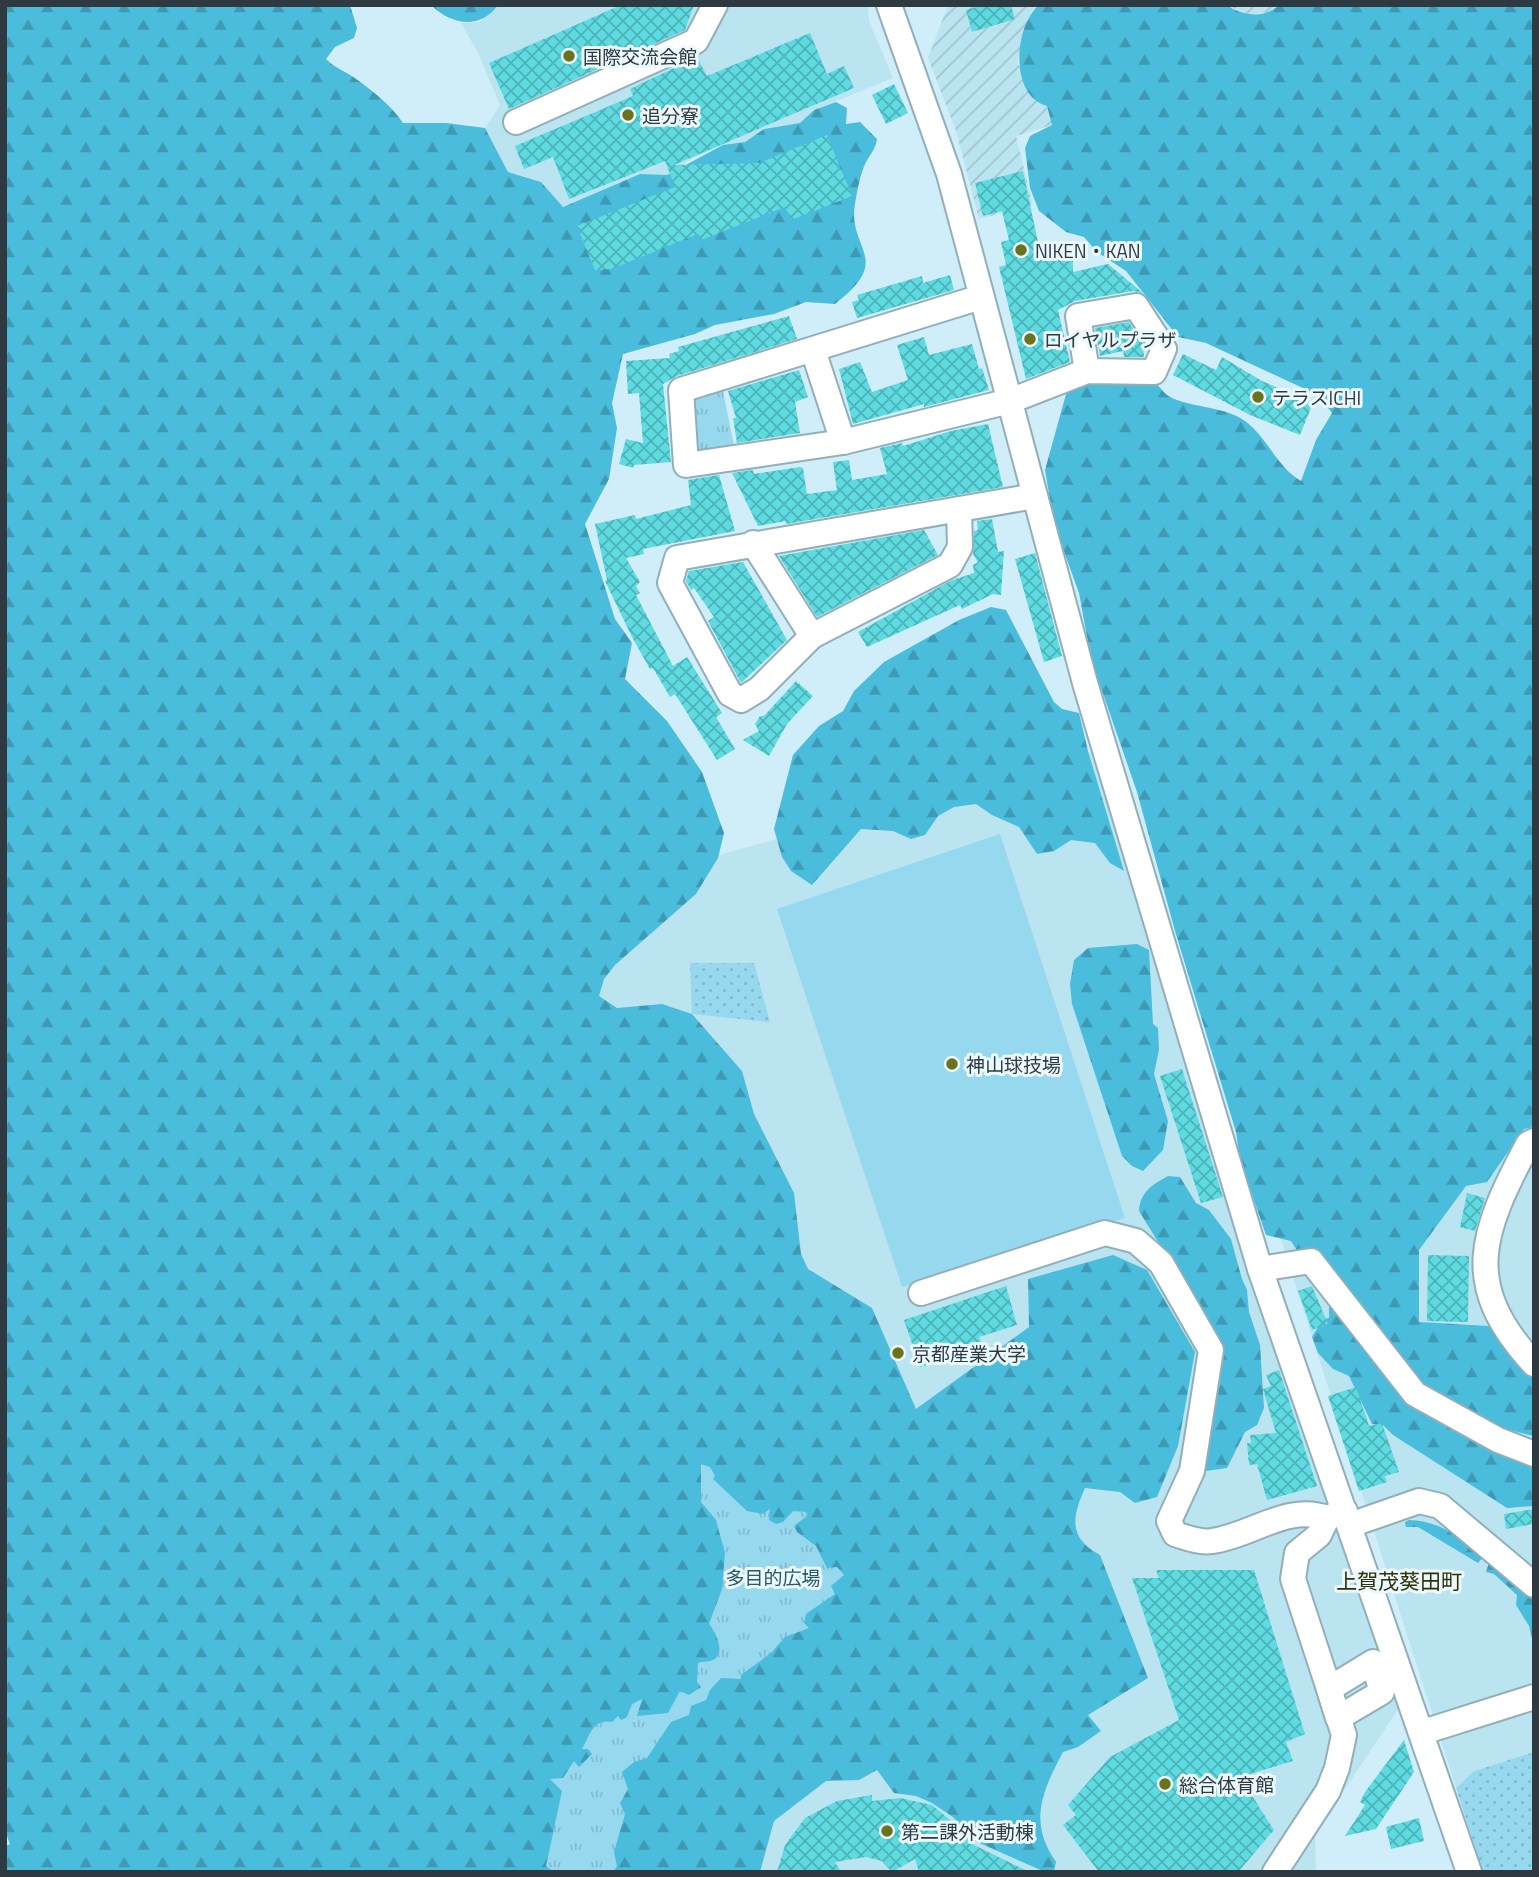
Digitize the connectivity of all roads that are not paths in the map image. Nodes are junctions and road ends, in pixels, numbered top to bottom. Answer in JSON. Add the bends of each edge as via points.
{"nodes":[{"id":1,"x":715,"y":5,"type":"edge"},
{"id":2,"x":889,"y":5,"type":"edge"},
{"id":3,"x":516,"y":122,"type":"dead end"},
{"id":4,"x":981,"y":297,"type":"junction"},
{"id":5,"x":813,"y":350,"type":"junction"},
{"id":6,"x":1087,"y":371,"type":"dead end"},
{"id":7,"x":1010,"y":401,"type":"junction"},
{"id":8,"x":844,"y":442,"type":"junction"},
{"id":9,"x":1035,"y":496,"type":"junction"},
{"id":10,"x":959,"y":509,"type":"junction"},
{"id":11,"x":753,"y":543,"type":"junction"},
{"id":12,"x":812,"y":636,"type":"junction"},
{"id":13,"x":1534,"y":1141,"type":"edge"},
{"id":14,"x":1525,"y":1170,"type":"edge"},
{"id":15,"x":1260,"y":1269,"type":"junction"},
{"id":16,"x":921,"y":1293,"type":"dead end"},
{"id":17,"x":1534,"y":1364,"type":"edge"},
{"id":18,"x":1534,"y":1454,"type":"edge"},
{"id":19,"x":1341,"y":1518,"type":"junction"},
{"id":20,"x":1534,"y":1585,"type":"edge"},
{"id":21,"x":1329,"y":1689,"type":"junction"},
{"id":22,"x":1534,"y":1698,"type":"edge"},
{"id":23,"x":1338,"y":1718,"type":"junction"},
{"id":24,"x":1423,"y":1732,"type":"junction"},
{"id":25,"x":1275,"y":1872,"type":"edge"},
{"id":26,"x":1469,"y":1872,"type":"edge"}],
"edges":[{"from":1,"to":3,"type":"street","via":[[696,41]]},
{"from":2,"to":4,"type":"street","via":[[937,133]]},
{"from":4,"to":5,"type":"street"},
{"from":4,"to":7,"type":"street"},
{"from":5,"to":8,"type":"street"},
{"from":5,"to":8,"type":"street","via":[[681,390],[686,465]]},
{"from":6,"to":7,"type":"street"},
{"from":7,"to":8,"type":"street"},
{"from":7,"to":9,"type":"street"},
{"from":9,"to":10,"type":"street"},
{"from":9,"to":15,"type":"street","via":[[1104,749]]},
{"from":10,"to":11,"type":"street"},
{"from":10,"to":12,"type":"street","via":[[960,547],[950,565]]},
{"from":11,"to":12,"type":"street"},
{"from":11,"to":12,"type":"street","via":[[677,558],[670,583],[730,694],[741,700],[759,689]]},
{"from":13,"to":14,"type":"street","via":[[1528,1144]]},
{"from":14,"to":17,"type":"street","via":[[1494,1217],[1485,1253],[1486,1290],[1508,1336]]},
{"from":15,"to":18,"type":"street","via":[[1311,1261],[1415,1394],[1498,1440]]},
{"from":15,"to":19,"type":"street"},
{"from":16,"to":19,"type":"street","via":[[1105,1233],[1136,1241],[1161,1263],[1210,1350],[1192,1471],[1169,1521],[1175,1534],[1212,1542],[1284,1517],[1314,1513]]},
{"from":19,"to":20,"type":"street","via":[[1419,1501],[1440,1506]]},
{"from":19,"to":21,"type":"street","via":[[1297,1553],[1293,1579]]},
{"from":19,"to":24,"type":"street"},
{"from":21,"to":23,"type":"street"},
{"from":21,"to":23,"type":"street","via":[[1373,1662],[1382,1692]]},
{"from":22,"to":24,"type":"street"},
{"from":23,"to":25,"type":"street","via":[[1344,1735],[1338,1768]]},
{"from":24,"to":26,"type":"street"}]}
